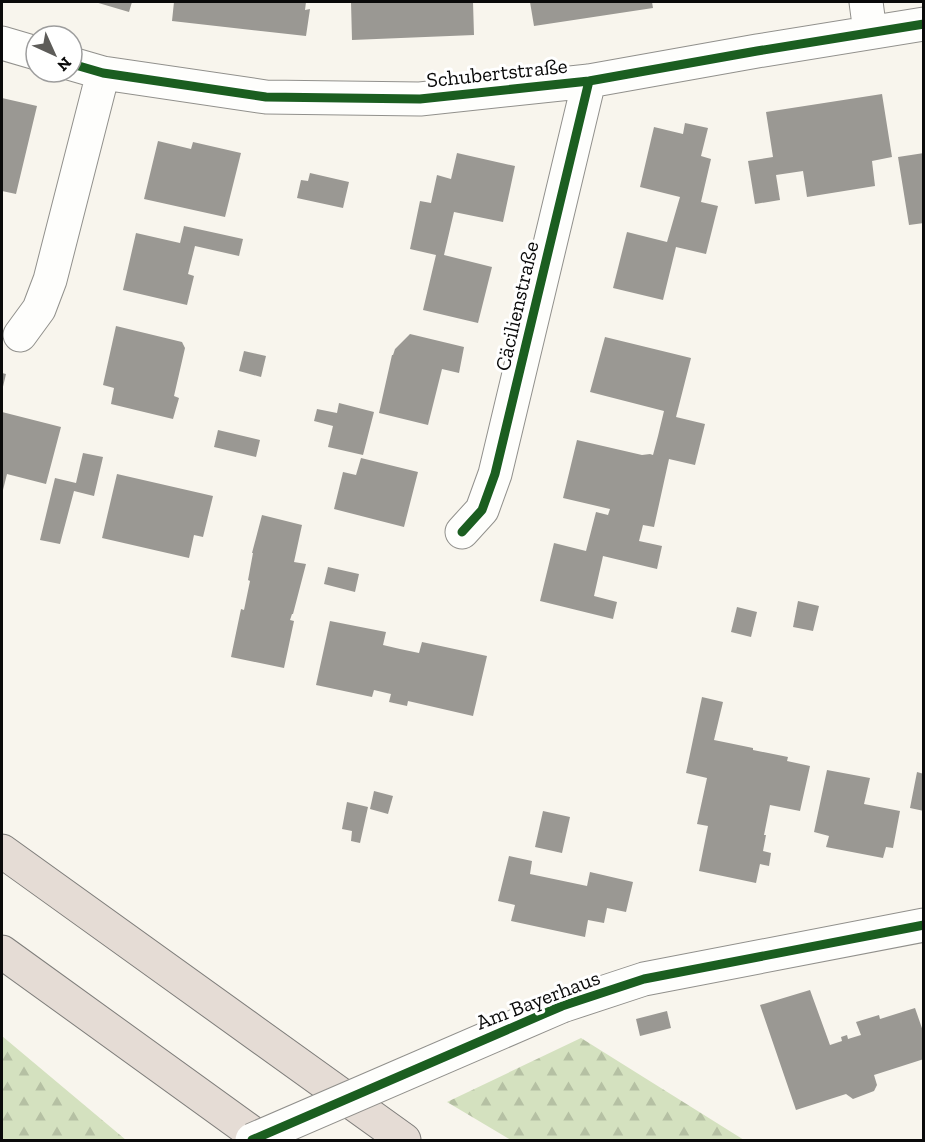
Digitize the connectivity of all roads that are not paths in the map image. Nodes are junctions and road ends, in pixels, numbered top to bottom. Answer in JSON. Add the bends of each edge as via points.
{"nodes":[{"id":1,"x":868,"y":17,"type":"edge"},
{"id":2,"x":924,"y":24,"type":"edge"},
{"id":3,"x":2,"y":43,"type":"edge"},
{"id":4,"x":24,"y":49,"type":"edge"},
{"id":5,"x":84,"y":67,"type":"edge"},
{"id":6,"x":104,"y":73,"type":"junction"},
{"id":7,"x":589,"y":81,"type":"junction"},
{"id":8,"x":20,"y":335,"type":"dead end"},
{"id":9,"x":462,"y":532,"type":"dead end"},
{"id":10,"x":2,"y":851,"type":"edge"},
{"id":11,"x":924,"y":925,"type":"edge"},
{"id":12,"x":2,"y":952,"type":"edge"},
{"id":13,"x":252,"y":1140,"type":"edge"},
{"id":14,"x":262,"y":1140,"type":"edge"},
{"id":15,"x":404,"y":1140,"type":"edge"}],
"edges":[{"from":1,"to":2,"type":"street","name":"Schubertstraße"},
{"from":1,"to":7,"type":"street","name":"Schubertstraße"},
{"from":3,"to":4,"type":"street"},
{"from":5,"to":6,"type":"street","name":"Schubertstraße"},
{"from":6,"to":7,"type":"street","name":"Schubertstraße","via":[[266,97],[420,99]]},
{"from":6,"to":8,"type":"street","via":[[50,280],[39,309]]},
{"from":7,"to":9,"type":"street","name":"Cäcilienstraße","via":[[495,474],[482,510]]},
{"from":10,"to":15,"type":"highway"},
{"from":11,"to":13,"type":"street","name":"Am Bayerhaus","bridge":true,"via":[[644,979],[562,1006]]},
{"from":12,"to":14,"type":"highway"}]}
